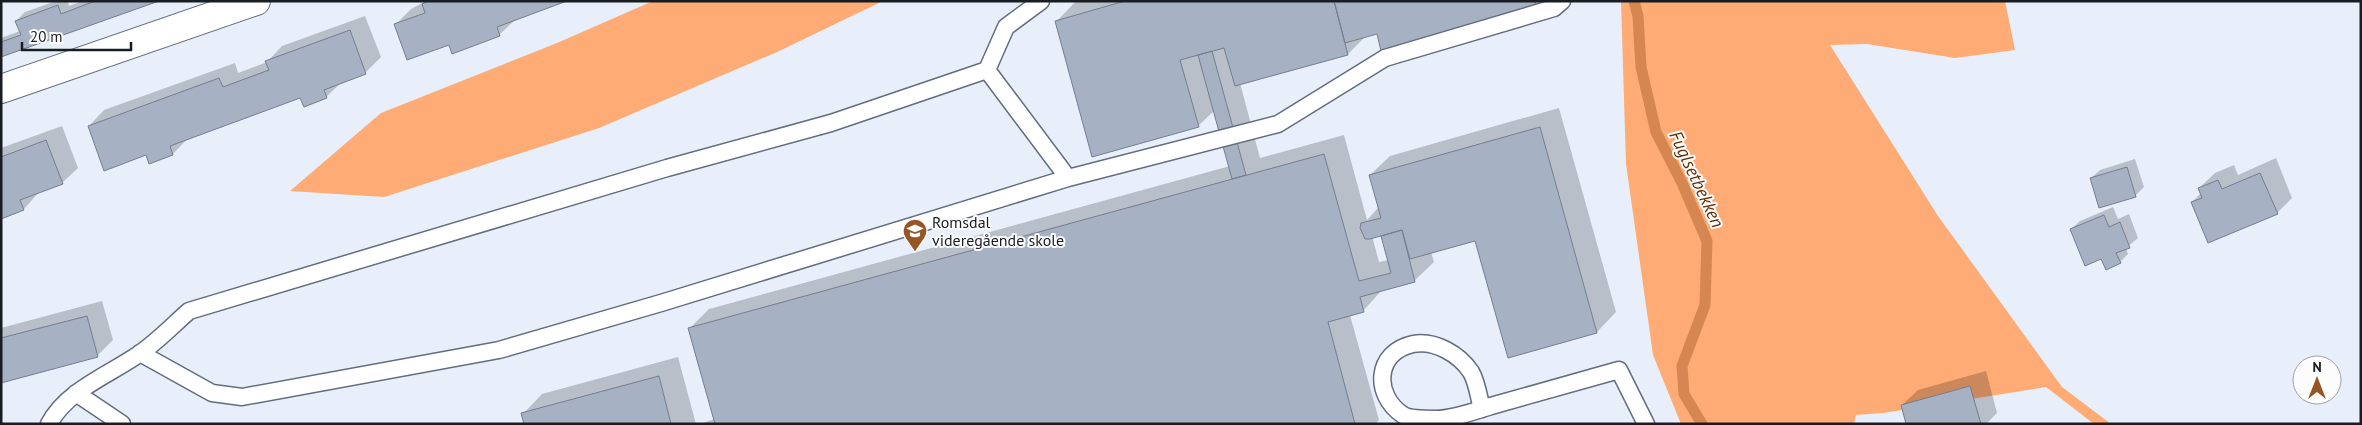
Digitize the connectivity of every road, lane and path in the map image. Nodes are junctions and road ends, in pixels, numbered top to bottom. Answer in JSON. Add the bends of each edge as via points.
{"nodes":[{"id":1,"x":256,"y":1,"type":"edge"},
{"id":2,"x":1041,"y":1,"type":"edge"},
{"id":3,"x":1562,"y":1,"type":"edge"},
{"id":4,"x":988,"y":70,"type":"junction"},
{"id":5,"x":1,"y":90,"type":"edge"},
{"id":6,"x":1068,"y":178,"type":"junction"},
{"id":7,"x":140,"y":353,"type":"junction"},
{"id":8,"x":76,"y":393,"type":"junction"},
{"id":9,"x":1482,"y":409,"type":"junction"},
{"id":10,"x":49,"y":424,"type":"edge"},
{"id":11,"x":122,"y":424,"type":"edge"},
{"id":12,"x":1646,"y":424,"type":"edge"}],
"edges":[{"from":1,"to":5,"type":"street"},
{"from":2,"to":4,"type":"lane","via":[[1006,27]]},
{"from":3,"to":6,"type":"lane","via":[[1554,8],[1385,58],[1278,124]]},
{"from":4,"to":6,"type":"lane"},
{"from":4,"to":7,"type":"lane","via":[[831,123],[667,168],[189,311]]},
{"from":6,"to":7,"type":"lane","via":[[499,350],[242,397],[212,393]]},
{"from":7,"to":8,"type":"lane"},
{"from":8,"to":10,"type":"lane","via":[[54,414]]},
{"from":8,"to":11,"type":"lane"},
{"from":9,"to":9,"type":"lane","via":[[1472,373],[1455,356],[1434,344],[1400,348],[1387,360],[1381,376],[1388,400],[1404,416],[1438,420]]},
{"from":9,"to":12,"type":"lane","via":[[1619,370]]}]}
